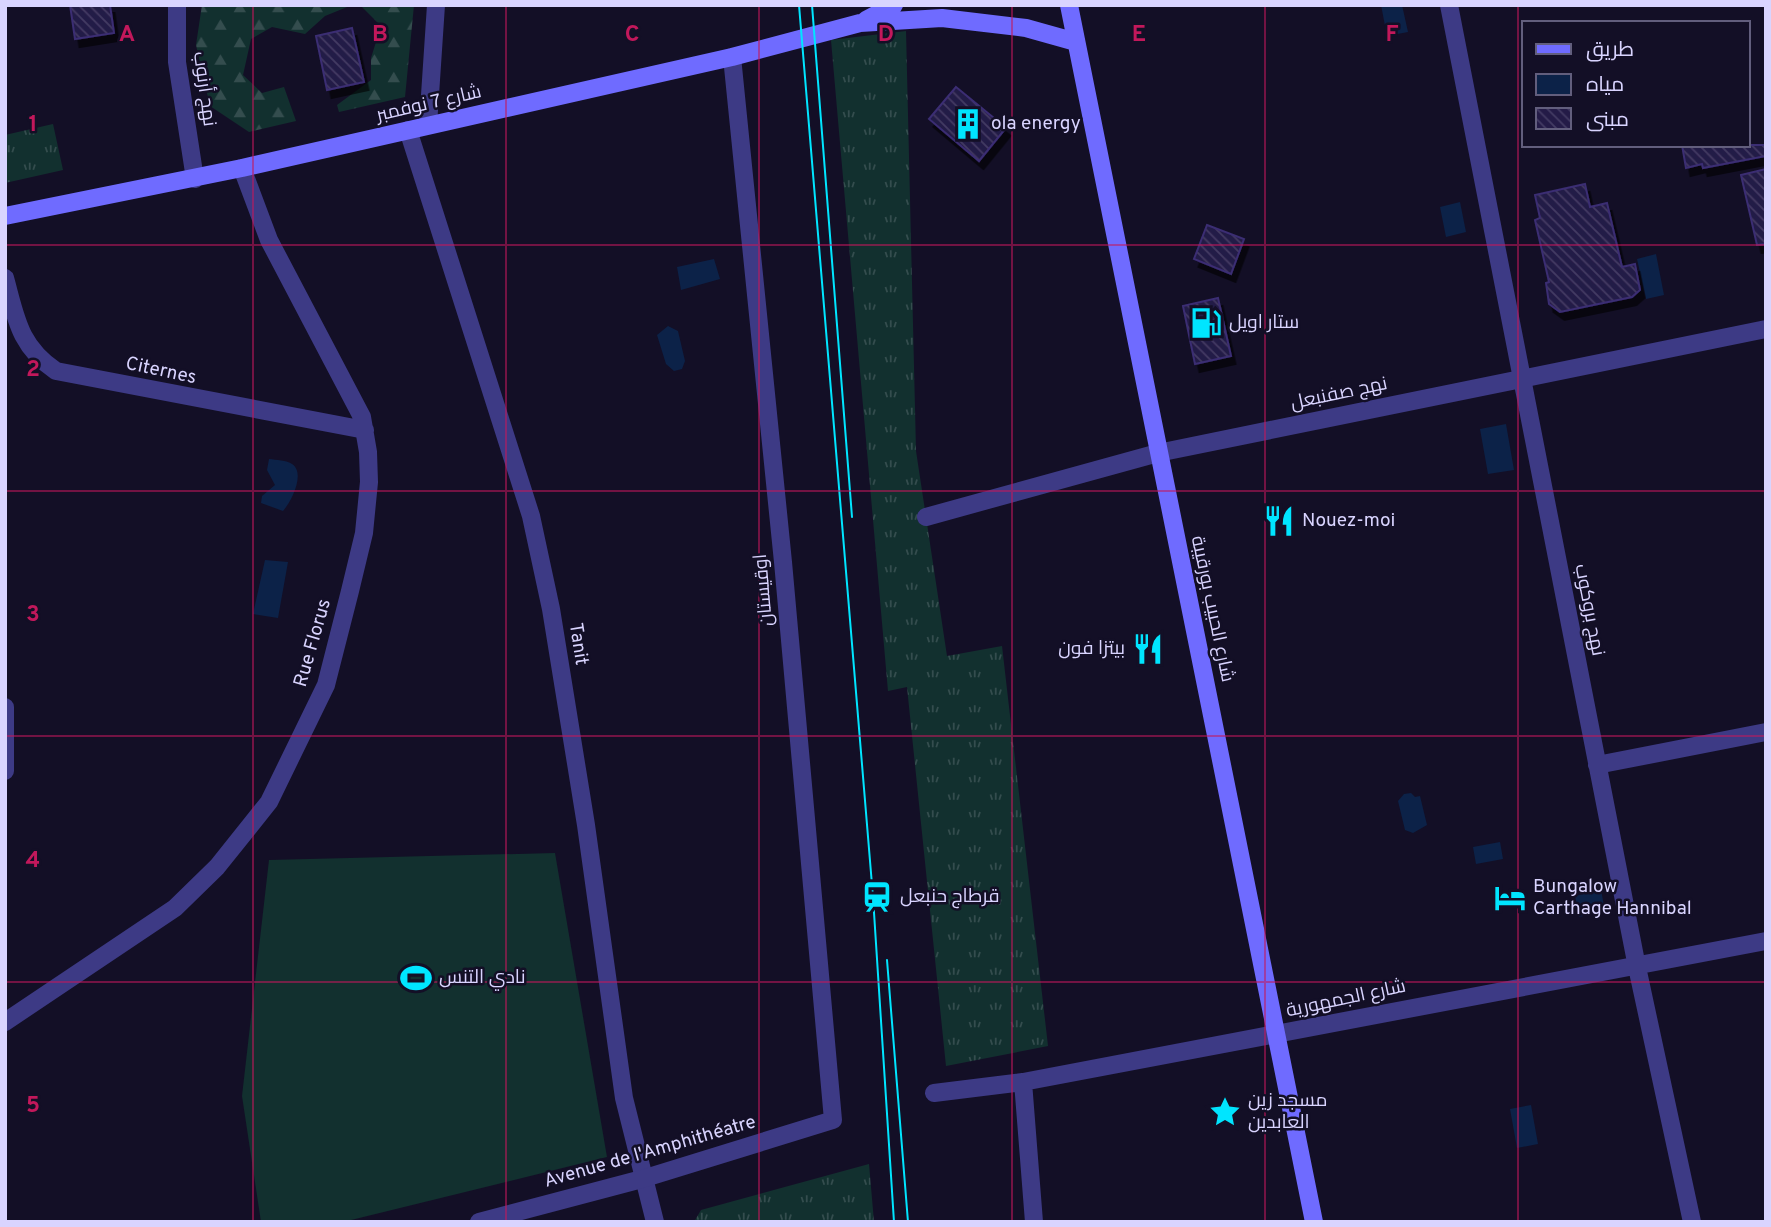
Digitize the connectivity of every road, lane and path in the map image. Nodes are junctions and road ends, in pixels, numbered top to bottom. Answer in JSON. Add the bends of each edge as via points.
{"nodes":[{"id":1,"x":177,"y":5,"type":"edge"},
{"id":2,"x":436,"y":5,"type":"edge"},
{"id":3,"x":894,"y":5,"type":"edge"},
{"id":4,"x":1069,"y":5,"type":"edge"},
{"id":5,"x":1449,"y":5,"type":"edge"},
{"id":6,"x":860,"y":23,"type":"junction"},
{"id":7,"x":1076,"y":42,"type":"junction"},
{"id":8,"x":732,"y":57,"type":"junction"},
{"id":9,"x":428,"y":125,"type":"junction"},
{"id":10,"x":408,"y":130,"type":"junction"},
{"id":11,"x":242,"y":168,"type":"junction"},
{"id":12,"x":195,"y":178,"type":"junction"},
{"id":13,"x":5,"y":216,"type":"edge"},
{"id":14,"x":5,"y":278,"type":"edge"},
{"id":15,"x":1766,"y":329,"type":"edge"},
{"id":16,"x":1522,"y":377,"type":"junction"},
{"id":17,"x":365,"y":430,"type":"junction"},
{"id":18,"x":1158,"y":453,"type":"junction"},
{"id":19,"x":926,"y":517,"type":"dead end"},
{"id":20,"x":5,"y":706,"type":"edge"},
{"id":21,"x":1766,"y":732,"type":"edge"},
{"id":22,"x":1597,"y":765,"type":"junction"},
{"id":23,"x":5,"y":771,"type":"edge"},
{"id":24,"x":1766,"y":941,"type":"edge"},
{"id":25,"x":1637,"y":967,"type":"junction"},
{"id":26,"x":5,"y":1022,"type":"edge"},
{"id":27,"x":1277,"y":1035,"type":"junction"},
{"id":28,"x":1023,"y":1082,"type":"junction"},
{"id":29,"x":933,"y":1093,"type":"dead end"},
{"id":30,"x":833,"y":1120,"type":"joint"},
{"id":31,"x":642,"y":1179,"type":"junction"},
{"id":32,"x":505,"y":1218,"type":"edge"},
{"id":33,"x":479,"y":1222,"type":"edge"},
{"id":34,"x":655,"y":1222,"type":"edge"},
{"id":35,"x":1034,"y":1222,"type":"edge"},
{"id":36,"x":1314,"y":1222,"type":"edge"},
{"id":37,"x":1692,"y":1222,"type":"edge"}],
"edges":[{"from":1,"to":12,"type":"street","name":"نهج أرنوب","via":[[177,62]]},
{"from":2,"to":9,"type":"street"},
{"from":3,"to":6,"type":"main road","name":"شارع 7 نوفمبر"},
{"from":4,"to":7,"type":"main road","name":"شارع الحبيب بورقيبة"},
{"from":5,"to":16,"type":"street","name":"نهج بروكوب"},
{"from":6,"to":7,"type":"main road","name":"شارع 7 نوفمبر","via":[[942,18],[1026,28]]},
{"from":6,"to":8,"type":"main road","name":"شارع 7 نوفمبر"},
{"from":7,"to":18,"type":"main road","name":"شارع الحبيب بورقيبة"},
{"from":8,"to":9,"type":"main road","name":"شارع 7 نوفمبر"},
{"from":8,"to":30,"type":"street","name":"اوقيستان"},
{"from":9,"to":10,"type":"main road","name":"شارع 7 نوفمبر"},
{"from":10,"to":11,"type":"main road","name":"شارع 7 نوفمبر"},
{"from":10,"to":31,"type":"street","name":"Tanit","via":[[534,529],[584,811],[624,1098]]},
{"from":11,"to":12,"type":"main road","name":"شارع 7 نوفمبر"},
{"from":11,"to":17,"type":"street","name":"Rue Florus","via":[[269,240]]},
{"from":12,"to":13,"type":"main road","name":"شارع 7 نوفمبر"},
{"from":14,"to":17,"type":"street","name":"Citernes","via":[[19,329],[31,352],[56,371]]},
{"from":15,"to":16,"type":"street","name":"نهج صفنبعل"},
{"from":16,"to":18,"type":"street","name":"نهج صفنبعل"},
{"from":16,"to":22,"type":"street","name":"نهج بروكوب"},
{"from":17,"to":26,"type":"street","name":"Rue Florus","via":[[369,482],[364,533],[333,658],[326,685],[269,802],[217,867],[175,908]]},
{"from":18,"to":19,"type":"street","name":"نهج صفنبعل"},
{"from":18,"to":27,"type":"main road","name":"شارع الحبيب بورقيبة"},
{"from":20,"to":23,"type":"street"},
{"from":21,"to":22,"type":"street"},
{"from":22,"to":25,"type":"street","name":"نهج بروكوب"},
{"from":24,"to":25,"type":"street","name":"شارع الجمهورية"},
{"from":25,"to":27,"type":"street","name":"شارع الجمهورية","via":[[1420,1004]]},
{"from":25,"to":37,"type":"street","name":"نهج بروكوب"},
{"from":27,"to":28,"type":"street","name":"شارع الجمهورية"},
{"from":27,"to":36,"type":"main road","name":"شارع الحبيب بورقيبة"},
{"from":28,"to":29,"type":"street","name":"شارع الجمهورية"},
{"from":28,"to":35,"type":"street"},
{"from":30,"to":31,"type":"street","name":"Avenue de l'Amphithéatre"},
{"from":31,"to":32,"type":"street","name":"Avenue de l'Amphithéatre"},
{"from":31,"to":34,"type":"street","name":"Tanit"},
{"from":32,"to":33,"type":"street","name":"Avenue de l'Amphithéatre"}]}
